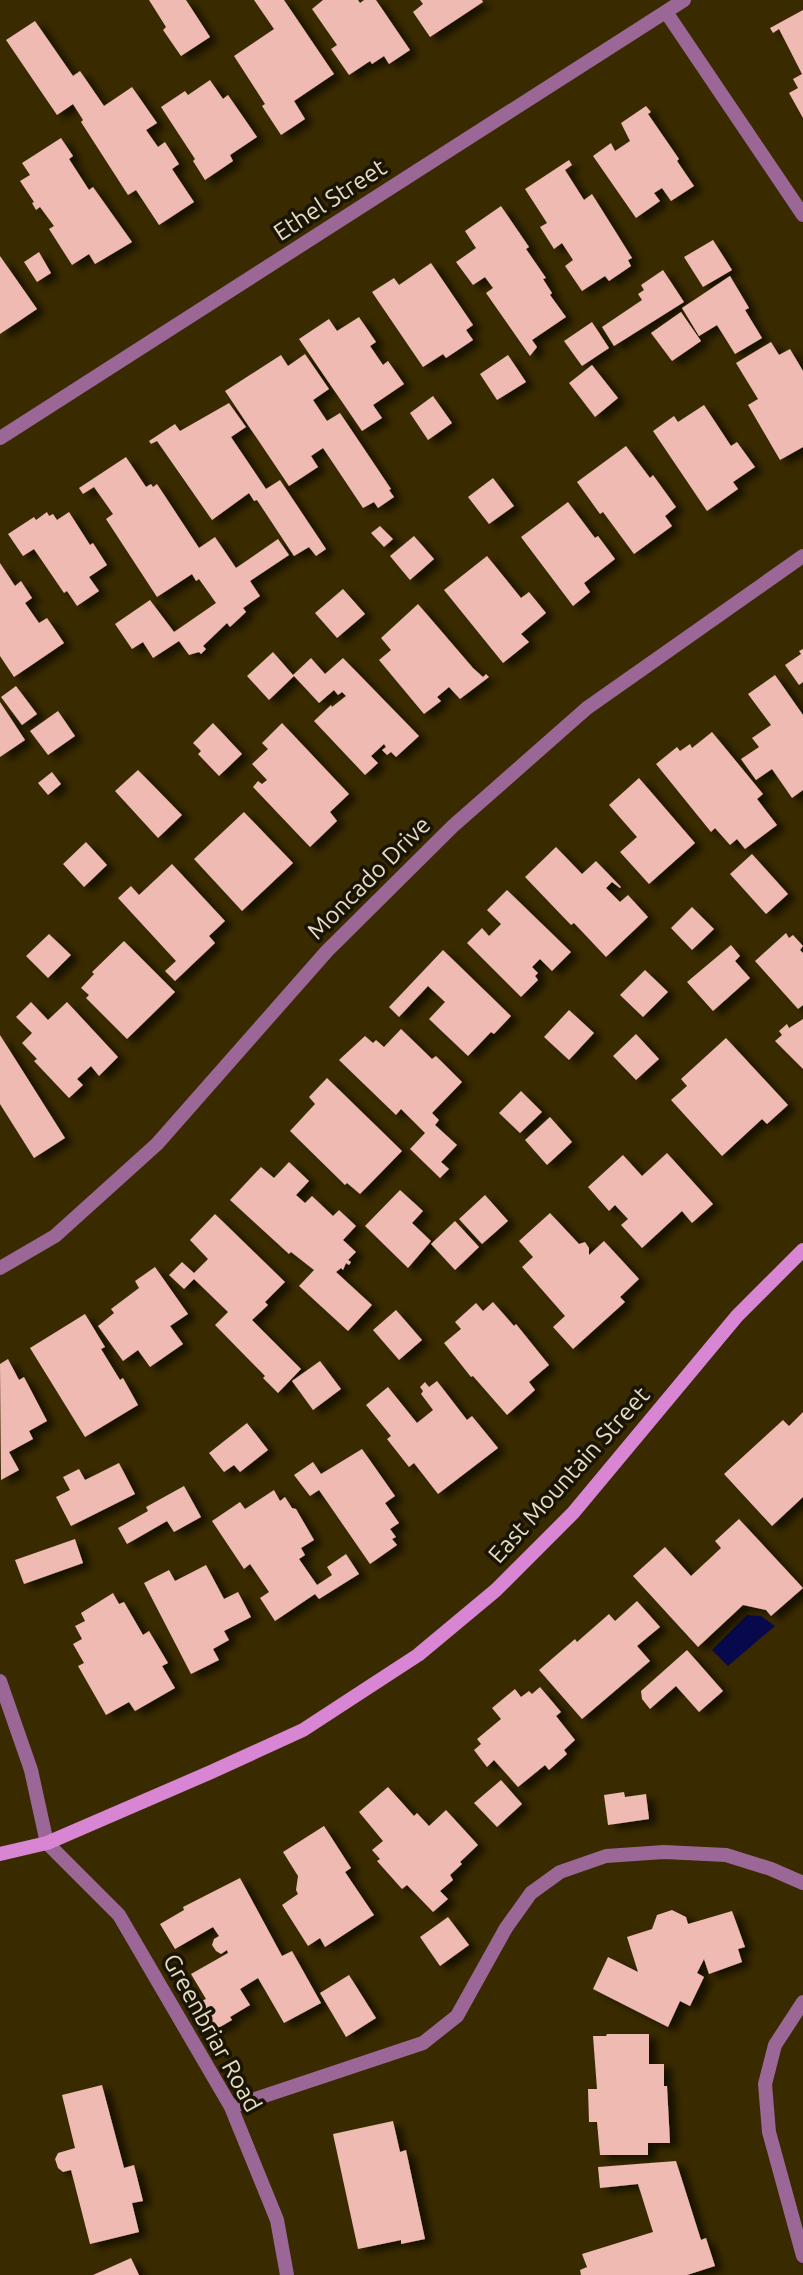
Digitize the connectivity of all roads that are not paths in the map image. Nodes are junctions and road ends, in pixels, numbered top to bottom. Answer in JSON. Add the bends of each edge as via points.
{"nodes":[{"id":1,"x":684,"y":0,"type":"edge"},
{"id":2,"x":666,"y":12,"type":"junction"},
{"id":3,"x":803,"y":215,"type":"edge"},
{"id":4,"x":0,"y":438,"type":"edge"},
{"id":5,"x":803,"y":556,"type":"edge"},
{"id":6,"x":803,"y":1250,"type":"edge"},
{"id":7,"x":0,"y":1268,"type":"edge"},
{"id":8,"x":0,"y":1681,"type":"edge"},
{"id":9,"x":47,"y":1843,"type":"junction"},
{"id":10,"x":0,"y":1854,"type":"edge"},
{"id":11,"x":803,"y":1883,"type":"edge"},
{"id":12,"x":803,"y":2002,"type":"edge"},
{"id":13,"x":231,"y":2107,"type":"junction"},
{"id":14,"x":803,"y":2256,"type":"edge"},
{"id":15,"x":287,"y":2275,"type":"edge"}],
"edges":[{"from":1,"to":2,"type":"street","name":"Ethel Street"},
{"from":2,"to":3,"type":"street"},
{"from":2,"to":4,"type":"street","name":"Ethel Street"},
{"from":5,"to":7,"type":"street","name":"Moncado Drive","via":[[587,708],[453,826],[327,951],[157,1144],[55,1236]]},
{"from":6,"to":9,"type":"street","name":"East Mountain Street","via":[[737,1316],[573,1513],[496,1590],[418,1655],[303,1730]]},
{"from":8,"to":9,"type":"street","via":[[32,1770]]},
{"from":9,"to":10,"type":"street","name":"East Mountain Street"},
{"from":9,"to":13,"type":"street","name":"Greenbriar Road","via":[[119,1915]]},
{"from":11,"to":13,"type":"street","via":[[714,1854],[606,1856],[560,1872],[531,1893],[457,2016],[422,2043]]},
{"from":12,"to":14,"type":"street","via":[[775,2045],[765,2084],[769,2132]]},
{"from":13,"to":15,"type":"street","name":"Greenbriar Road","via":[[277,2220]]}]}
